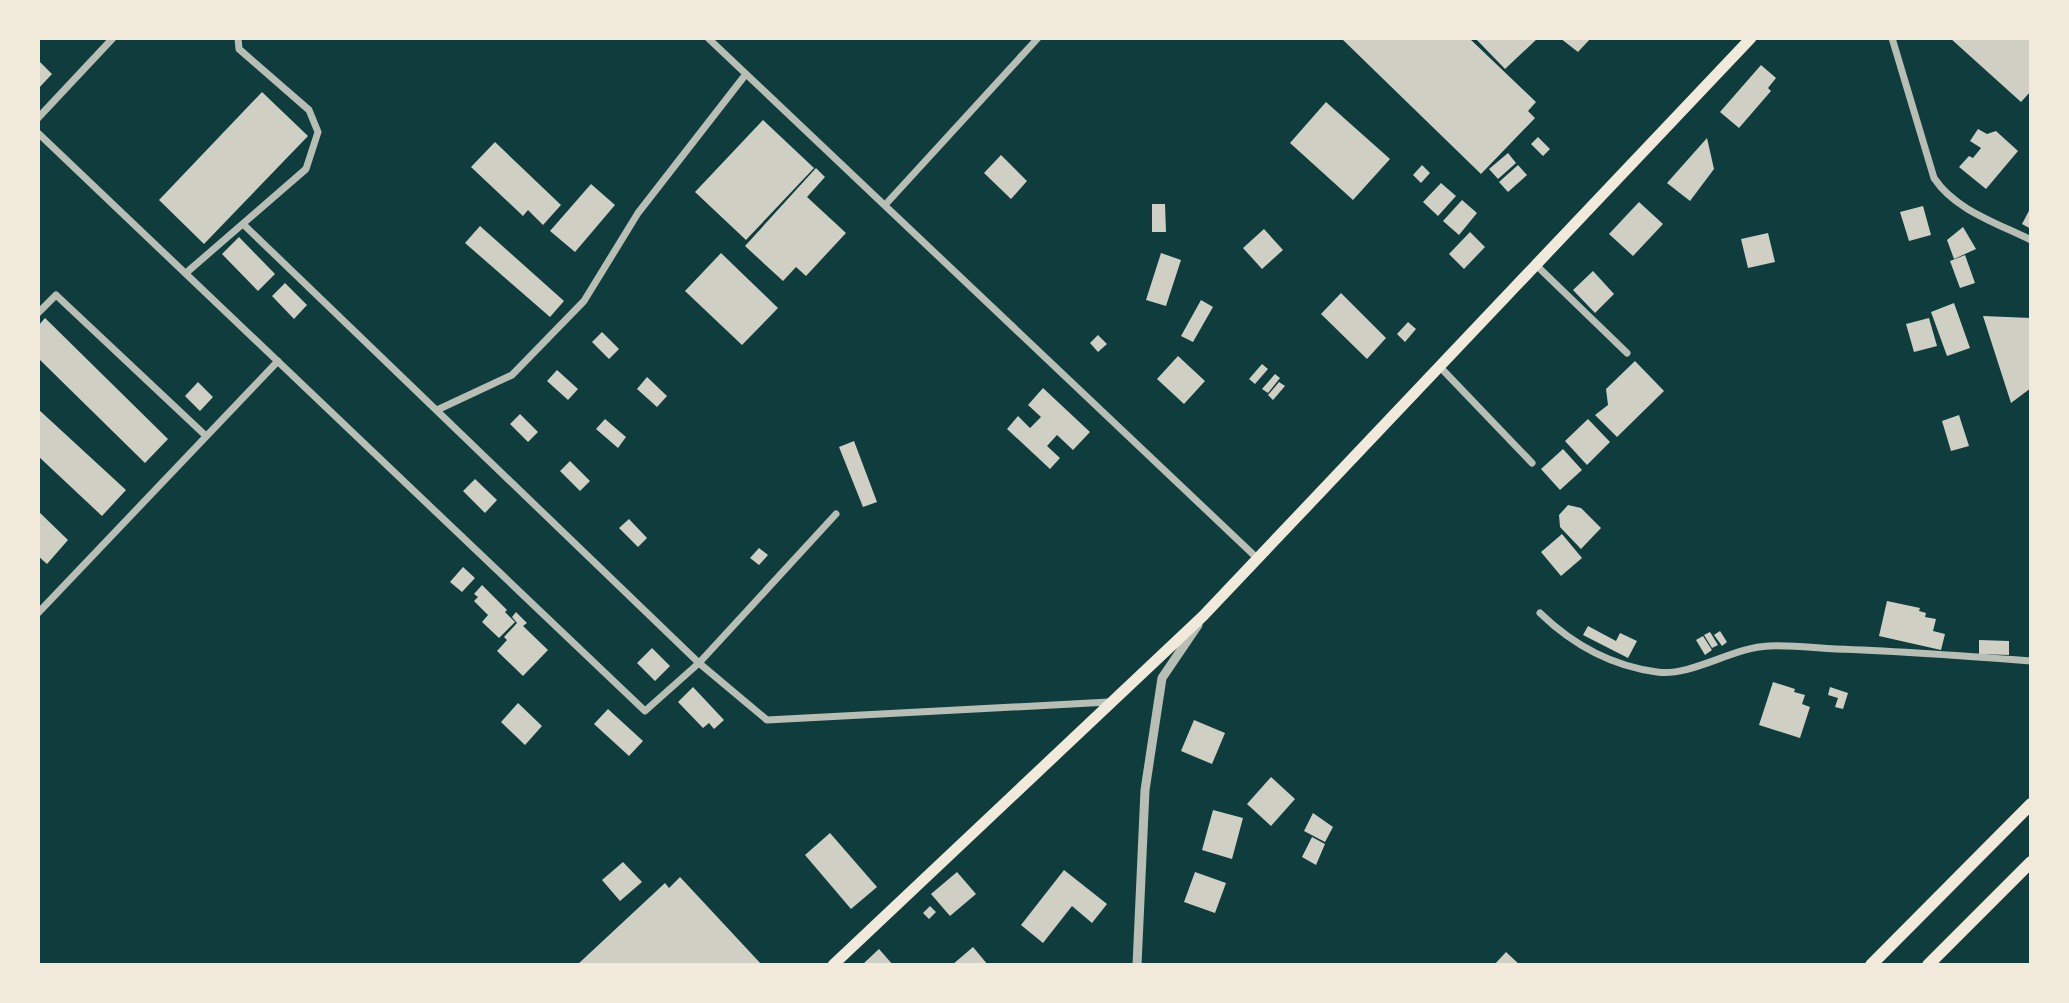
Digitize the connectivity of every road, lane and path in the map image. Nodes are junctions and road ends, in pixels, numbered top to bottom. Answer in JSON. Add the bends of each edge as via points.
{"nodes":[{"id":1,"x":113,"y":38,"type":"edge"},
{"id":2,"x":238,"y":38,"type":"edge"},
{"id":3,"x":708,"y":38,"type":"edge"},
{"id":4,"x":1038,"y":38,"type":"edge"},
{"id":5,"x":1751,"y":38,"type":"edge"},
{"id":6,"x":1892,"y":38,"type":"edge"},
{"id":7,"x":746,"y":74,"type":"junction"},
{"id":8,"x":38,"y":118,"type":"edge"},
{"id":9,"x":38,"y":133,"type":"edge"},
{"id":10,"x":885,"y":205,"type":"junction"},
{"id":11,"x":243,"y":224,"type":"junction"},
{"id":12,"x":2031,"y":240,"type":"edge"},
{"id":13,"x":1536,"y":265,"type":"junction"},
{"id":14,"x":186,"y":273,"type":"junction"},
{"id":15,"x":38,"y":313,"type":"edge"},
{"id":16,"x":1627,"y":353,"type":"dead end"},
{"id":17,"x":278,"y":361,"type":"junction"},
{"id":18,"x":1440,"y":367,"type":"junction"},
{"id":19,"x":437,"y":410,"type":"junction"},
{"id":20,"x":206,"y":436,"type":"junction"},
{"id":21,"x":1532,"y":463,"type":"dead end"},
{"id":22,"x":836,"y":514,"type":"dead end"},
{"id":23,"x":1258,"y":559,"type":"junction"},
{"id":24,"x":38,"y":613,"type":"edge"},
{"id":25,"x":1540,"y":613,"type":"dead end"},
{"id":26,"x":1203,"y":616,"type":"junction"},
{"id":27,"x":2031,"y":661,"type":"edge"},
{"id":28,"x":699,"y":663,"type":"junction"},
{"id":29,"x":1112,"y":702,"type":"junction"},
{"id":30,"x":2031,"y":804,"type":"edge"},
{"id":31,"x":2031,"y":862,"type":"edge"},
{"id":32,"x":833,"y":965,"type":"edge"},
{"id":33,"x":1137,"y":965,"type":"edge"},
{"id":34,"x":1871,"y":965,"type":"edge"},
{"id":35,"x":1928,"y":965,"type":"edge"}],
"edges":[{"from":1,"to":8,"type":"street"},
{"from":2,"to":11,"type":"street","via":[[239,49],[309,110],[318,132],[306,169]]},
{"from":3,"to":7,"type":"street"},
{"from":4,"to":10,"type":"street"},
{"from":5,"to":13,"type":"main road"},
{"from":6,"to":12,"type":"street","via":[[1934,178],[1952,200]]},
{"from":7,"to":10,"type":"street"},
{"from":7,"to":19,"type":"street","via":[[638,213],[584,301],[512,375]]},
{"from":9,"to":14,"type":"street"},
{"from":10,"to":23,"type":"street"},
{"from":11,"to":14,"type":"street"},
{"from":11,"to":19,"type":"street"},
{"from":13,"to":16,"type":"street"},
{"from":13,"to":18,"type":"main road"},
{"from":14,"to":17,"type":"street"},
{"from":15,"to":20,"type":"street","via":[[56,295]]},
{"from":17,"to":20,"type":"street"},
{"from":17,"to":28,"type":"street","via":[[645,711]]},
{"from":18,"to":21,"type":"street"},
{"from":18,"to":23,"type":"main road"},
{"from":19,"to":28,"type":"street"},
{"from":20,"to":24,"type":"street"},
{"from":22,"to":28,"type":"street"},
{"from":23,"to":26,"type":"main road"},
{"from":25,"to":27,"type":"street","via":[[1560,632],[1608,660],[1660,673],[1767,646]]},
{"from":26,"to":29,"type":"main road"},
{"from":26,"to":33,"type":"street","via":[[1162,678],[1145,790]]},
{"from":28,"to":29,"type":"street","via":[[767,720]]},
{"from":29,"to":32,"type":"main road"},
{"from":30,"to":34,"type":"highway"},
{"from":31,"to":35,"type":"highway"}]}
